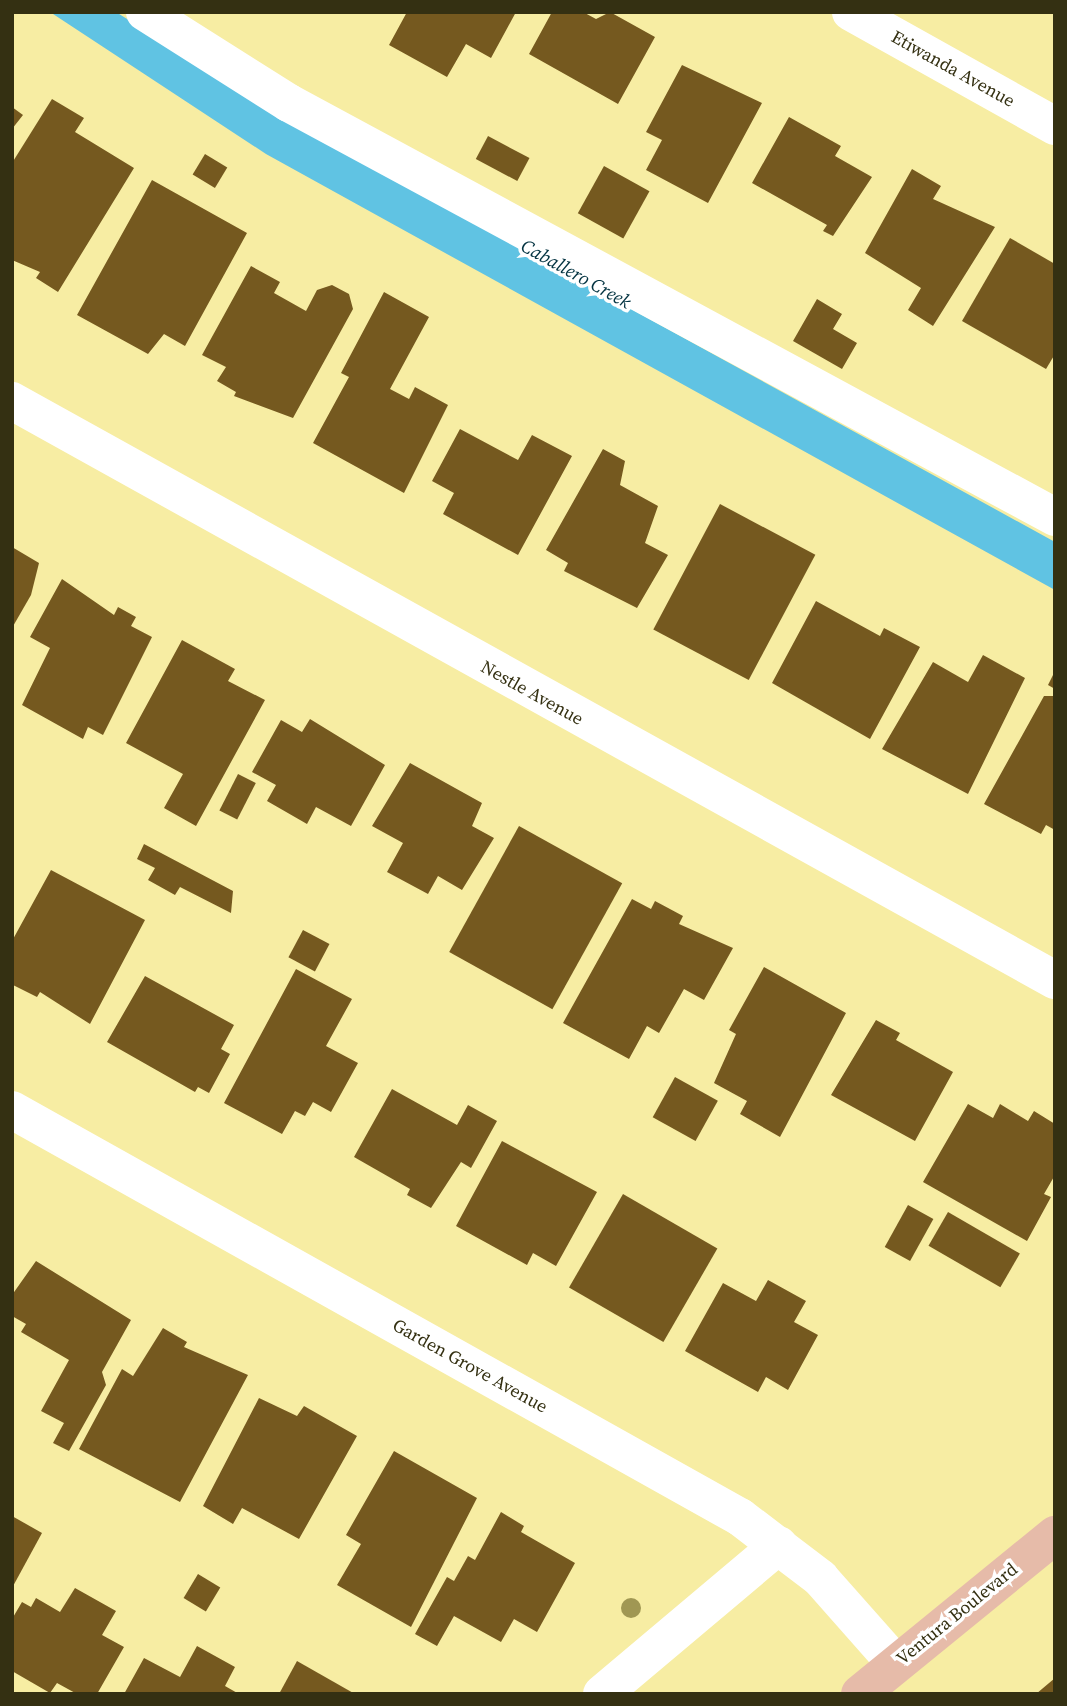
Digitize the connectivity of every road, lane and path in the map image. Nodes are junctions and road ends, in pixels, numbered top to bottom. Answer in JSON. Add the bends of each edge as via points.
{"nodes":[{"id":1,"x":145,"y":12,"type":"edge"},
{"id":2,"x":851,"y":12,"type":"edge"},
{"id":3,"x":1055,"y":125,"type":"edge"},
{"id":4,"x":12,"y":401,"type":"edge"},
{"id":5,"x":1055,"y":517,"type":"edge"},
{"id":6,"x":1055,"y":980,"type":"edge"},
{"id":7,"x":12,"y":1110,"type":"edge"},
{"id":8,"x":1055,"y":1535,"type":"edge"},
{"id":9,"x":779,"y":1545,"type":"junction"},
{"id":10,"x":896,"y":1664,"type":"junction"},
{"id":11,"x":602,"y":1694,"type":"edge"},
{"id":12,"x":860,"y":1694,"type":"edge"}],
"edges":[{"from":1,"to":5,"type":"street","via":[[289,103]]},
{"from":2,"to":3,"type":"street","name":"Etiwanda Avenue"},
{"from":4,"to":6,"type":"street","name":"Nestle Avenue"},
{"from":7,"to":9,"type":"street","name":"Garden Grove Avenue","via":[[740,1517]]},
{"from":8,"to":10,"type":"main road","name":"Ventura Boulevard"},
{"from":9,"to":10,"type":"street","name":"Garden Grove Avenue","via":[[820,1578]]},
{"from":9,"to":11,"type":"street"},
{"from":10,"to":12,"type":"main road","name":"Ventura Boulevard"}]}
